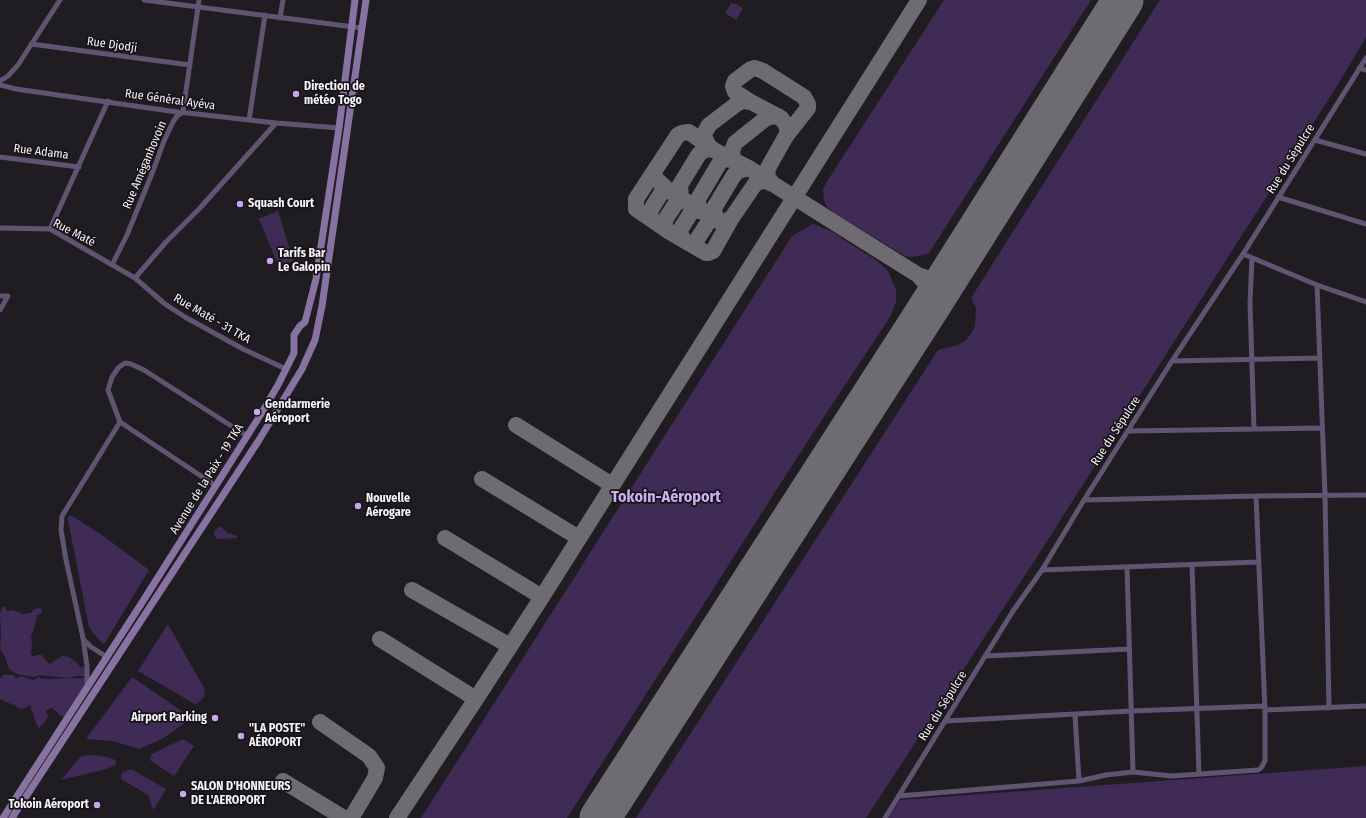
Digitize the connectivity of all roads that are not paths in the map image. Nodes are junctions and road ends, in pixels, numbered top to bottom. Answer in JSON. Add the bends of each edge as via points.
{"nodes":[{"id":1,"x":60,"y":0,"type":"edge"},
{"id":2,"x":144,"y":0,"type":"edge"},
{"id":3,"x":199,"y":0,"type":"edge"},
{"id":4,"x":283,"y":0,"type":"edge"},
{"id":5,"x":355,"y":0,"type":"edge"},
{"id":6,"x":366,"y":0,"type":"edge"},
{"id":7,"x":198,"y":7,"type":"junction"},
{"id":8,"x":265,"y":15,"type":"junction"},
{"id":9,"x":280,"y":18,"type":"junction"},
{"id":10,"x":351,"y":27,"type":"junction"},
{"id":11,"x":362,"y":28,"type":"junction"},
{"id":12,"x":31,"y":44,"type":"junction"},
{"id":13,"x":1366,"y":58,"type":"edge"},
{"id":14,"x":190,"y":65,"type":"junction"},
{"id":15,"x":1359,"y":68,"type":"junction"},
{"id":16,"x":1366,"y":70,"type":"edge"},
{"id":17,"x":0,"y":81,"type":"edge"},
{"id":18,"x":0,"y":84,"type":"edge"},
{"id":19,"x":108,"y":102,"type":"junction"},
{"id":20,"x":183,"y":112,"type":"junction"},
{"id":21,"x":250,"y":120,"type":"junction"},
{"id":22,"x":276,"y":124,"type":"junction"},
{"id":23,"x":339,"y":128,"type":"junction"},
{"id":24,"x":1315,"y":140,"type":"junction"},
{"id":25,"x":1366,"y":154,"type":"edge"},
{"id":26,"x":0,"y":157,"type":"edge"},
{"id":27,"x":79,"y":166,"type":"junction"},
{"id":28,"x":1278,"y":197,"type":"junction"},
{"id":29,"x":1366,"y":224,"type":"edge"},
{"id":30,"x":0,"y":228,"type":"edge"},
{"id":31,"x":50,"y":229,"type":"junction"},
{"id":32,"x":1243,"y":254,"type":"junction"},
{"id":33,"x":1252,"y":258,"type":"junction"},
{"id":34,"x":112,"y":265,"type":"junction"},
{"id":35,"x":135,"y":278,"type":"junction"},
{"id":36,"x":1317,"y":285,"type":"junction"},
{"id":37,"x":0,"y":296,"type":"edge"},
{"id":38,"x":1366,"y":302,"type":"edge"},
{"id":39,"x":0,"y":310,"type":"edge"},
{"id":40,"x":1320,"y":358,"type":"junction"},
{"id":41,"x":1251,"y":360,"type":"junction"},
{"id":42,"x":1172,"y":361,"type":"junction"},
{"id":43,"x":286,"y":369,"type":"junction"},
{"id":44,"x":120,"y":422,"type":"junction"},
{"id":45,"x":1322,"y":428,"type":"junction"},
{"id":46,"x":1254,"y":429,"type":"junction"},
{"id":47,"x":1128,"y":431,"type":"junction"},
{"id":48,"x":247,"y":436,"type":"junction"},
{"id":49,"x":216,"y":486,"type":"junction"},
{"id":50,"x":1366,"y":495,"type":"edge"},
{"id":51,"x":1256,"y":496,"type":"junction"},
{"id":52,"x":1324,"y":496,"type":"junction"},
{"id":53,"x":1084,"y":500,"type":"junction"},
{"id":54,"x":1259,"y":562,"type":"junction"},
{"id":55,"x":1192,"y":565,"type":"junction"},
{"id":56,"x":1127,"y":567,"type":"junction"},
{"id":57,"x":1042,"y":570,"type":"junction"},
{"id":58,"x":83,"y":638,"type":"junction"},
{"id":59,"x":1130,"y":649,"type":"junction"},
{"id":60,"x":986,"y":656,"type":"junction"},
{"id":61,"x":106,"y":657,"type":"junction"},
{"id":62,"x":87,"y":687,"type":"junction"},
{"id":63,"x":1366,"y":706,"type":"edge"},
{"id":64,"x":1265,"y":708,"type":"junction"},
{"id":65,"x":1329,"y":708,"type":"junction"},
{"id":66,"x":1197,"y":709,"type":"junction"},
{"id":67,"x":1131,"y":711,"type":"junction"},
{"id":68,"x":1075,"y":715,"type":"junction"},
{"id":69,"x":946,"y":721,"type":"junction"},
{"id":70,"x":1133,"y":772,"type":"junction"},
{"id":71,"x":1199,"y":774,"type":"junction"},
{"id":72,"x":1079,"y":781,"type":"junction"},
{"id":73,"x":899,"y":796,"type":"junction"},
{"id":74,"x":3,"y":818,"type":"edge"},
{"id":75,"x":12,"y":818,"type":"edge"},
{"id":76,"x":885,"y":818,"type":"edge"}],
"edges":[{"from":1,"to":12,"type":"street"},
{"from":2,"to":7,"type":"street"},
{"from":3,"to":7,"type":"street","name":"Rue Améganhovoin"},
{"from":4,"to":9,"type":"street"},
{"from":5,"to":10,"type":"main road","name":"Avenue de la Paix - 19 TKA"},
{"from":6,"to":11,"type":"main road","name":"Avenue de la Paix - 19 TKA"},
{"from":7,"to":8,"type":"street"},
{"from":7,"to":14,"type":"street","name":"Rue Améganhovoin"},
{"from":8,"to":9,"type":"street"},
{"from":8,"to":21,"type":"street"},
{"from":9,"to":10,"type":"street"},
{"from":10,"to":11,"type":"street"},
{"from":10,"to":23,"type":"main road","name":"Avenue de la Paix - 19 TKA"},
{"from":11,"to":75,"type":"main road","name":"Avenue de la Paix - 19 TKA","via":[[324,294],[315,340],[302,369],[259,440]]},
{"from":12,"to":14,"type":"street","name":"Rue Djodji"},
{"from":12,"to":17,"type":"street","via":[[18,65]]},
{"from":13,"to":15,"type":"street","name":"Rue du Sépulcre"},
{"from":14,"to":20,"type":"street","name":"Rue Améganhovoin"},
{"from":15,"to":16,"type":"street"},
{"from":15,"to":24,"type":"street","name":"Rue du Sépulcre"},
{"from":18,"to":19,"type":"street","name":"Rue Général Ayéva","via":[[16,89]]},
{"from":19,"to":20,"type":"street","name":"Rue Général Ayéva"},
{"from":19,"to":27,"type":"street"},
{"from":20,"to":21,"type":"street","name":"Rue Général Ayéva"},
{"from":20,"to":34,"type":"street","name":"Rue Améganhovoin","via":[[173,122],[164,141],[127,235]]},
{"from":21,"to":22,"type":"street","name":"Rue Général Ayéva"},
{"from":22,"to":23,"type":"street","name":"Rue Général Ayéva"},
{"from":22,"to":35,"type":"street"},
{"from":23,"to":43,"type":"main road","name":"Avenue de la Paix - 19 TKA","via":[[316,279],[305,322],[296,330],[294,353]]},
{"from":24,"to":25,"type":"street"},
{"from":24,"to":28,"type":"street","name":"Rue du Sépulcre"},
{"from":26,"to":27,"type":"street","name":"Rue Adama"},
{"from":27,"to":31,"type":"street"},
{"from":28,"to":29,"type":"street"},
{"from":28,"to":32,"type":"street","name":"Rue du Sépulcre"},
{"from":30,"to":31,"type":"street","name":"Rue Maté"},
{"from":31,"to":34,"type":"street","name":"Rue Maté"},
{"from":32,"to":33,"type":"street"},
{"from":32,"to":42,"type":"street","name":"Rue du Sépulcre"},
{"from":33,"to":36,"type":"street"},
{"from":33,"to":41,"type":"street"},
{"from":34,"to":35,"type":"street","name":"Rue Maté - 31 TKA"},
{"from":35,"to":43,"type":"street","name":"Rue Maté - 31 TKA","via":[[185,318]]},
{"from":36,"to":38,"type":"street"},
{"from":36,"to":40,"type":"street"},
{"from":37,"to":39,"type":"street","via":[[8,296]]},
{"from":40,"to":41,"type":"street"},
{"from":40,"to":45,"type":"street"},
{"from":41,"to":42,"type":"street"},
{"from":41,"to":46,"type":"street"},
{"from":42,"to":47,"type":"street","name":"Rue du Sépulcre"},
{"from":43,"to":48,"type":"main road","name":"Avenue de la Paix - 19 TKA"},
{"from":44,"to":48,"type":"street","via":[[108,386],[119,367],[125,363],[144,370]]},
{"from":44,"to":49,"type":"street"},
{"from":44,"to":58,"type":"street","via":[[62,516],[61,530],[66,560]]},
{"from":45,"to":46,"type":"street"},
{"from":45,"to":52,"type":"street"},
{"from":46,"to":47,"type":"street"},
{"from":47,"to":53,"type":"street","name":"Rue du Sépulcre"},
{"from":48,"to":49,"type":"main road","name":"Avenue de la Paix - 19 TKA"},
{"from":49,"to":61,"type":"main road","name":"Avenue de la Paix - 19 TKA"},
{"from":50,"to":52,"type":"street"},
{"from":51,"to":52,"type":"street"},
{"from":51,"to":53,"type":"street"},
{"from":51,"to":54,"type":"street"},
{"from":52,"to":65,"type":"street"},
{"from":53,"to":57,"type":"street","name":"Rue du Sépulcre"},
{"from":54,"to":55,"type":"street"},
{"from":54,"to":64,"type":"street"},
{"from":55,"to":56,"type":"street"},
{"from":55,"to":66,"type":"street"},
{"from":56,"to":57,"type":"street"},
{"from":56,"to":59,"type":"street"},
{"from":57,"to":60,"type":"street","name":"Rue du Sépulcre"},
{"from":58,"to":61,"type":"street"},
{"from":58,"to":62,"type":"street"},
{"from":59,"to":60,"type":"street"},
{"from":59,"to":67,"type":"street"},
{"from":60,"to":69,"type":"street","name":"Rue du Sépulcre"},
{"from":61,"to":62,"type":"main road","name":"Avenue de la Paix - 19 TKA"},
{"from":62,"to":74,"type":"main road","name":"Avenue de la Paix - 19 TKA"},
{"from":63,"to":65,"type":"street"},
{"from":64,"to":65,"type":"street"},
{"from":64,"to":66,"type":"street"},
{"from":64,"to":71,"type":"street","via":[[1265,761],[1261,768]]},
{"from":66,"to":67,"type":"street"},
{"from":66,"to":71,"type":"street"},
{"from":67,"to":68,"type":"street"},
{"from":67,"to":70,"type":"street"},
{"from":68,"to":69,"type":"street"},
{"from":68,"to":72,"type":"street"},
{"from":69,"to":73,"type":"street","name":"Rue du Sépulcre"},
{"from":70,"to":71,"type":"street","via":[[1172,776]]},
{"from":70,"to":72,"type":"street"},
{"from":72,"to":73,"type":"street"},
{"from":73,"to":76,"type":"street","name":"Rue du Sépulcre"}]}
